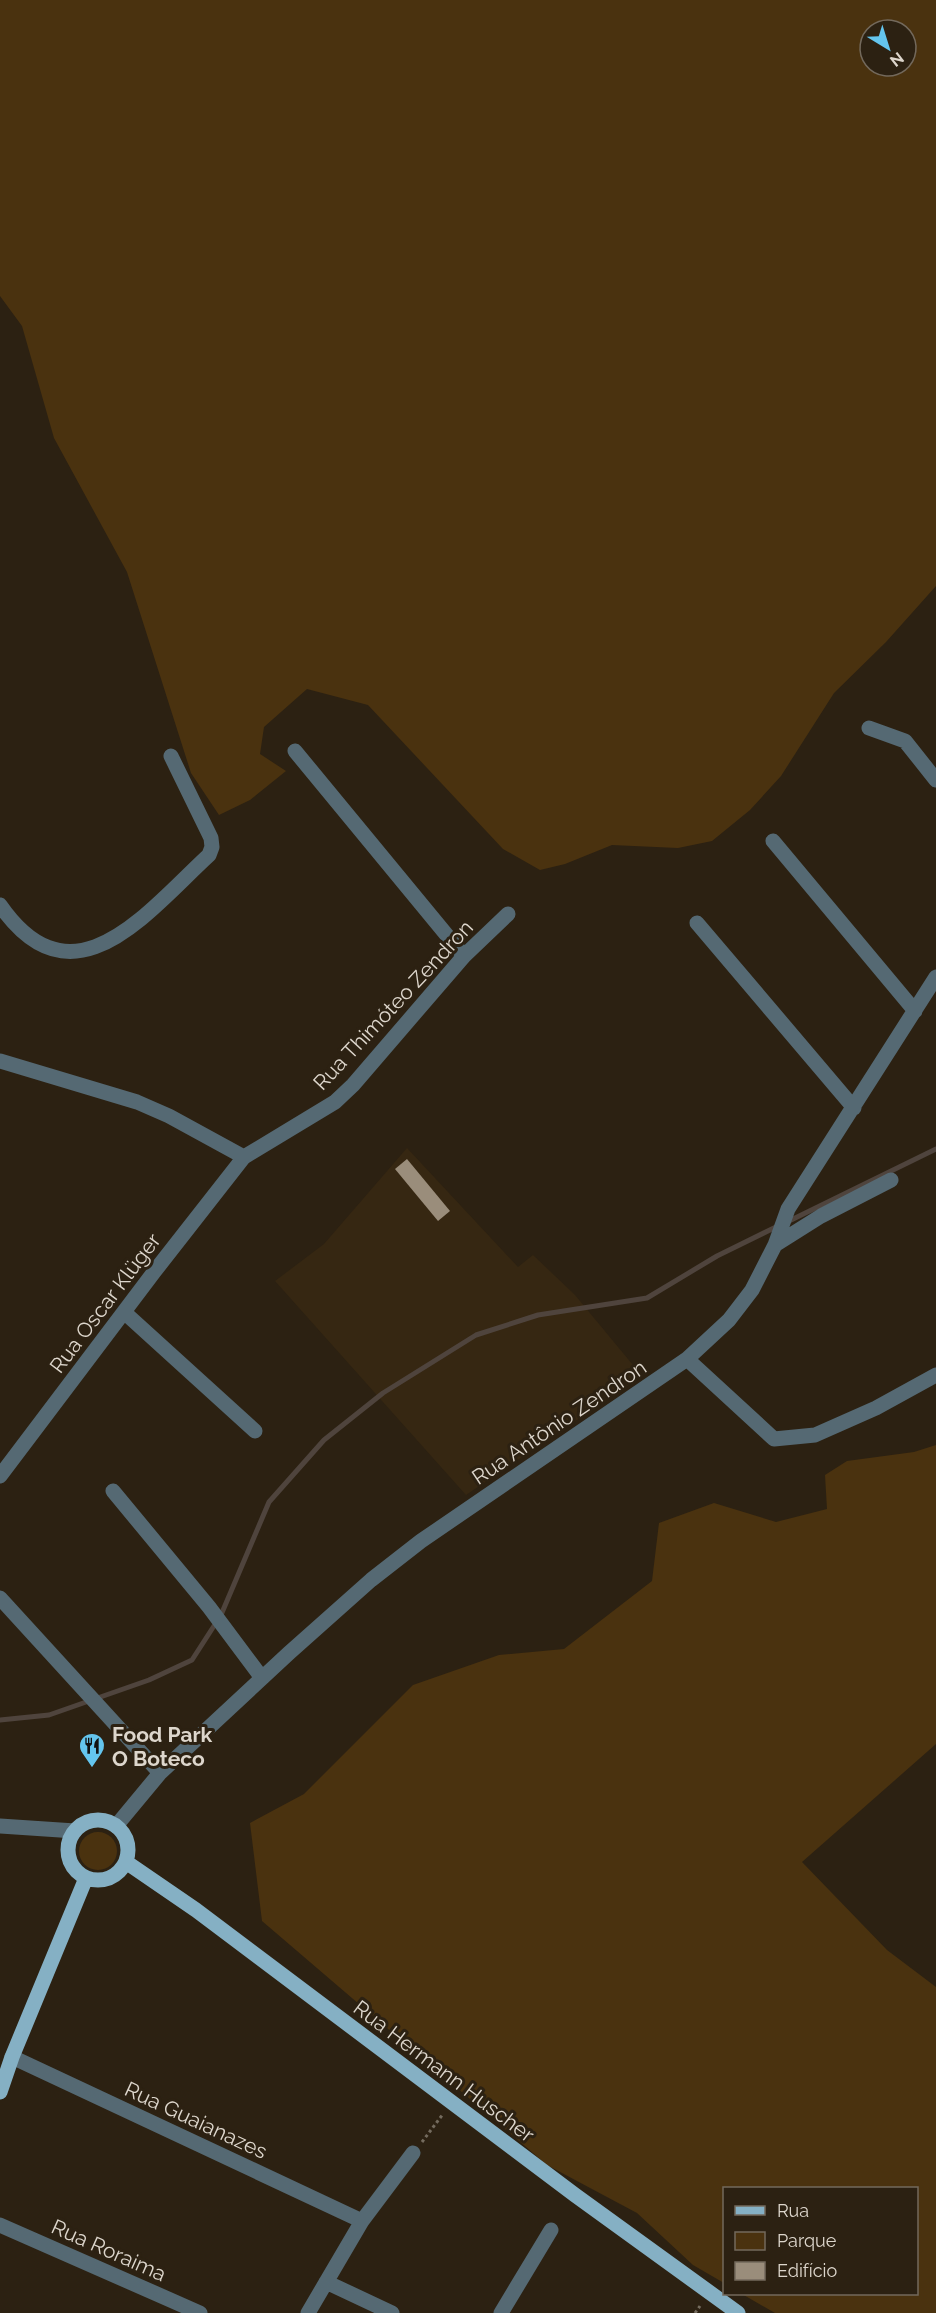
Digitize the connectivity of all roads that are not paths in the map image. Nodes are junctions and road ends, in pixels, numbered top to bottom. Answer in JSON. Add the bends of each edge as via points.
{"nodes":[{"id":1,"x":869,"y":728,"type":"dead end"},
{"id":2,"x":296,"y":752,"type":"dead end"},
{"id":3,"x":171,"y":756,"type":"dead end"},
{"id":4,"x":936,"y":780,"type":"edge"},
{"id":5,"x":773,"y":841,"type":"dead end"},
{"id":6,"x":0,"y":905,"type":"edge"},
{"id":7,"x":508,"y":914,"type":"dead end"},
{"id":8,"x":697,"y":923,"type":"dead end"},
{"id":9,"x":464,"y":956,"type":"junction"},
{"id":10,"x":936,"y":978,"type":"edge"},
{"id":11,"x":915,"y":1011,"type":"junction"},
{"id":12,"x":0,"y":1061,"type":"edge"},
{"id":13,"x":854,"y":1108,"type":"junction"},
{"id":14,"x":244,"y":1157,"type":"junction"},
{"id":15,"x":891,"y":1180,"type":"dead end"},
{"id":16,"x":775,"y":1245,"type":"junction"},
{"id":17,"x":124,"y":1312,"type":"junction"},
{"id":18,"x":687,"y":1359,"type":"junction"},
{"id":19,"x":936,"y":1375,"type":"edge"},
{"id":20,"x":255,"y":1431,"type":"dead end"},
{"id":21,"x":0,"y":1476,"type":"edge"},
{"id":22,"x":113,"y":1491,"type":"dead end"},
{"id":23,"x":0,"y":1598,"type":"edge"},
{"id":24,"x":262,"y":1678,"type":"junction"},
{"id":25,"x":160,"y":1773,"type":"junction"},
{"id":26,"x":0,"y":1826,"type":"edge"},
{"id":27,"x":116,"y":1826,"type":"junction"},
{"id":28,"x":75,"y":1831,"type":"junction"},
{"id":29,"x":126,"y":1862,"type":"junction"},
{"id":30,"x":86,"y":1878,"type":"junction"},
{"id":31,"x":12,"y":2057,"type":"junction"},
{"id":32,"x":0,"y":2092,"type":"edge"},
{"id":33,"x":413,"y":2153,"type":"road end"},
{"id":34,"x":362,"y":2221,"type":"junction"},
{"id":35,"x":0,"y":2225,"type":"edge"},
{"id":36,"x":551,"y":2230,"type":"dead end"},
{"id":37,"x":326,"y":2282,"type":"junction"},
{"id":38,"x":200,"y":2313,"type":"edge"},
{"id":39,"x":308,"y":2313,"type":"edge"},
{"id":40,"x":392,"y":2313,"type":"edge"},
{"id":41,"x":501,"y":2313,"type":"edge"},
{"id":42,"x":738,"y":2313,"type":"edge"}],
"edges":[{"from":1,"to":4,"type":"street","via":[[905,741]]},
{"from":2,"to":9,"type":"street"},
{"from":3,"to":6,"type":"street","via":[[211,837],[212,847],[209,855],[121,936],[95,949],[69,952],[39,944],[14,924]]},
{"from":5,"to":11,"type":"street"},
{"from":7,"to":9,"type":"street","name":"Rua Thimóteo Zendron"},
{"from":8,"to":13,"type":"street"},
{"from":9,"to":14,"type":"street","name":"Rua Thimóteo Zendron","via":[[335,1102]]},
{"from":10,"to":11,"type":"street","name":"Rua Antônio Zendron"},
{"from":11,"to":13,"type":"street","name":"Rua Antônio Zendron"},
{"from":12,"to":14,"type":"street","via":[[137,1102]]},
{"from":13,"to":16,"type":"street","name":"Rua Antônio Zendron","via":[[782,1223]]},
{"from":14,"to":17,"type":"street","name":"Rua Oscar Klüger"},
{"from":15,"to":16,"type":"street"},
{"from":16,"to":18,"type":"street","name":"Rua Antônio Zendron","via":[[752,1290],[729,1320]]},
{"from":17,"to":20,"type":"street"},
{"from":17,"to":21,"type":"street","name":"Rua Oscar Klüger"},
{"from":18,"to":19,"type":"street","via":[[774,1438],[815,1435]]},
{"from":18,"to":24,"type":"street","name":"Rua Antônio Zendron","via":[[421,1541],[371,1580]]},
{"from":22,"to":24,"type":"street"},
{"from":23,"to":25,"type":"street"},
{"from":24,"to":25,"type":"street","name":"Rua Antônio Zendron"},
{"from":25,"to":27,"type":"street","name":"Rua Antônio Zendron"},
{"from":26,"to":28,"type":"street"},
{"from":27,"to":28,"type":"main road","via":[[94,1821]]},
{"from":27,"to":29,"type":"main road","via":[[127,1842]]},
{"from":28,"to":30,"type":"main road","via":[[69,1841],[70,1863]]},
{"from":29,"to":30,"type":"main road","via":[[109,1878]]},
{"from":29,"to":42,"type":"main road","name":"Rua Hermann Huscher","via":[[206,1917]]},
{"from":30,"to":31,"type":"main road"},
{"from":31,"to":32,"type":"main road"},
{"from":31,"to":34,"type":"street","name":"Rua Guaianazes"},
{"from":33,"to":34,"type":"street"},
{"from":34,"to":37,"type":"street"},
{"from":35,"to":38,"type":"street","name":"Rua Roraima"},
{"from":36,"to":41,"type":"street"},
{"from":37,"to":39,"type":"street"},
{"from":37,"to":40,"type":"street"}]}
